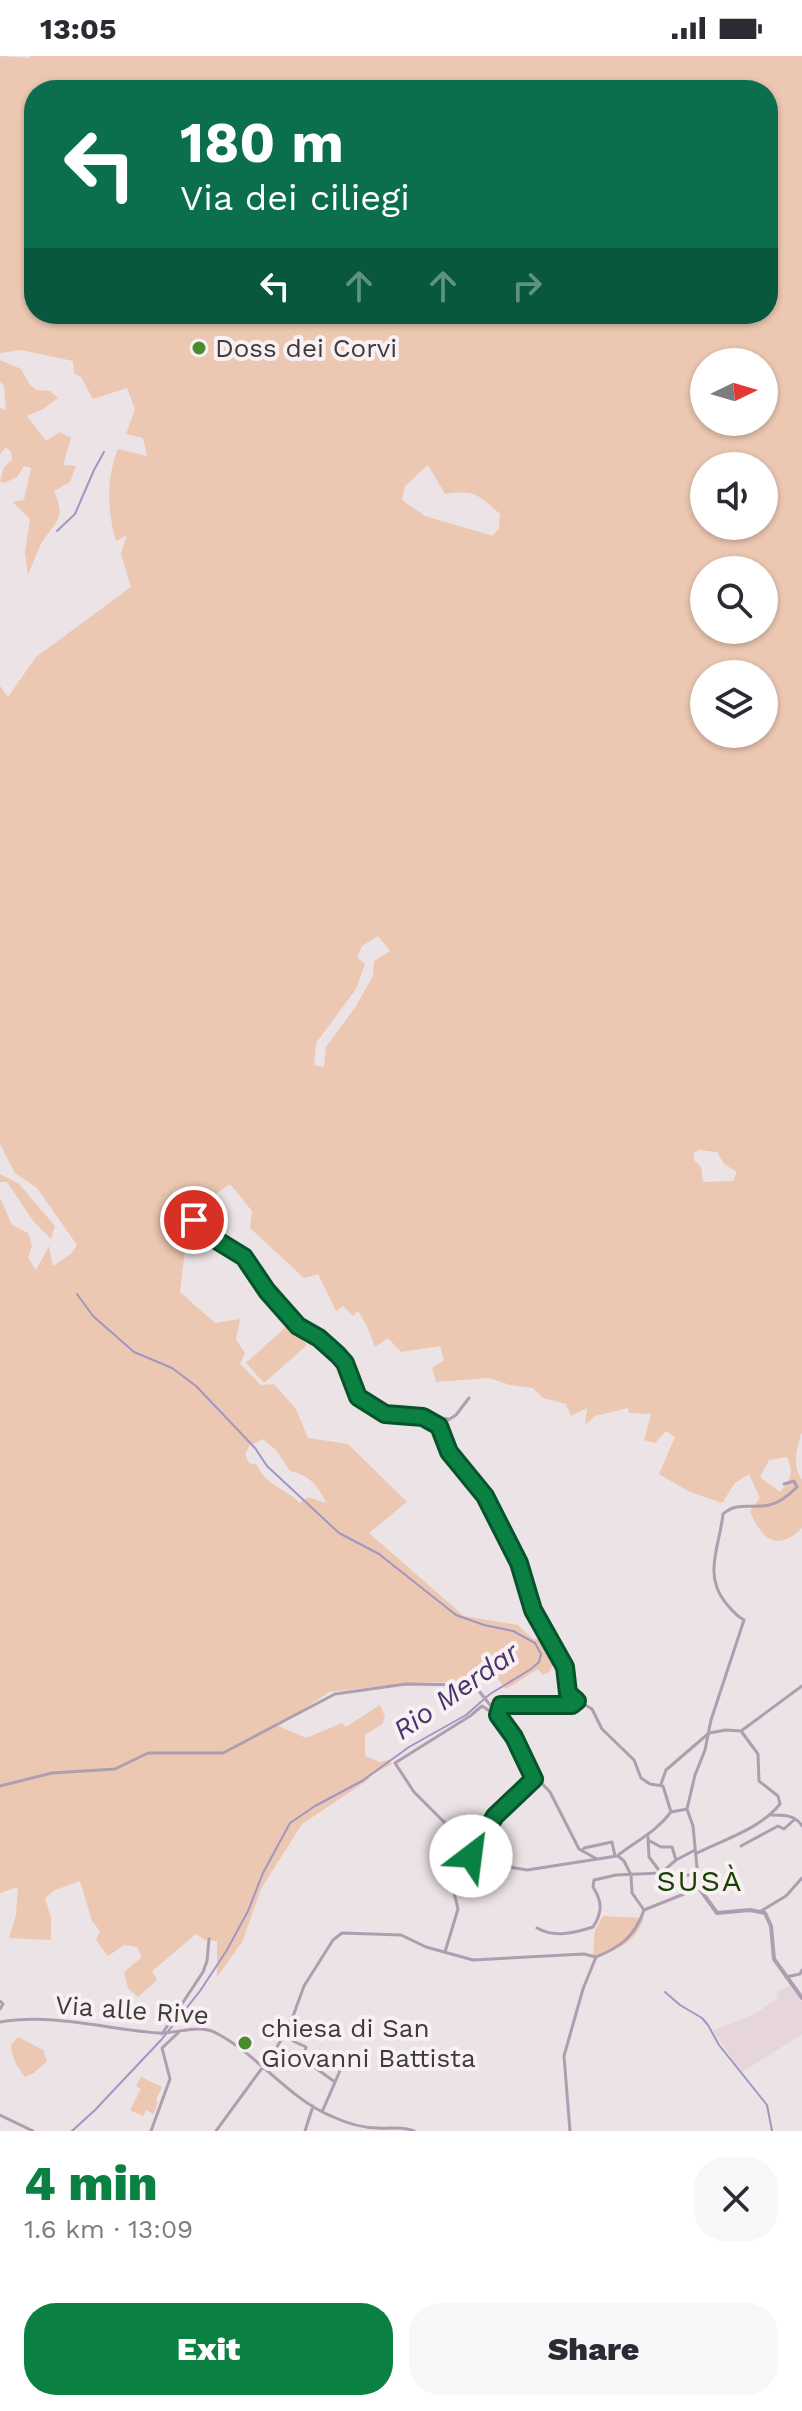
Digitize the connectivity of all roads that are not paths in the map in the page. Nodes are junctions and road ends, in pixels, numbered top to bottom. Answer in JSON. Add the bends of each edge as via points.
{"nodes":[{"id":1,"x":194,"y":1220,"type":"dead end"},
{"id":2,"x":469,"y":1398,"type":"dead end"},
{"id":3,"x":423,"y":1417,"type":"junction"},
{"id":4,"x":449,"y":1419,"type":"junction"},
{"id":5,"x":439,"y":1426,"type":"junction"},
{"id":6,"x":784,"y":1484,"type":"dead end"},
{"id":7,"x":802,"y":1686,"type":"edge"},
{"id":8,"x":577,"y":1701,"type":"junction"},
{"id":9,"x":501,"y":1705,"type":"junction"},
{"id":10,"x":491,"y":1706,"type":"junction"},
{"id":11,"x":499,"y":1716,"type":"junction"},
{"id":12,"x":741,"y":1731,"type":"junction"},
{"id":13,"x":709,"y":1733,"type":"junction"},
{"id":14,"x":534,"y":1779,"type":"junction"},
{"id":15,"x":662,"y":1785,"type":"junction"},
{"id":16,"x":0,"y":1786,"type":"edge"},
{"id":17,"x":687,"y":1809,"type":"junction"},
{"id":18,"x":671,"y":1812,"type":"junction"},
{"id":19,"x":772,"y":1815,"type":"junction"},
{"id":20,"x":795,"y":1819,"type":"junction"},
{"id":21,"x":802,"y":1826,"type":"edge"},
{"id":22,"x":648,"y":1838,"type":"junction"},
{"id":23,"x":741,"y":1846,"type":"dead end"},
{"id":24,"x":582,"y":1851,"type":"junction"},
{"id":25,"x":696,"y":1851,"type":"junction"},
{"id":26,"x":471,"y":1856,"type":"junction"},
{"id":27,"x":616,"y":1856,"type":"junction"},
{"id":28,"x":597,"y":1859,"type":"junction"},
{"id":29,"x":676,"y":1860,"type":"junction"},
{"id":30,"x":475,"y":1861,"type":"junction"},
{"id":31,"x":661,"y":1873,"type":"junction"},
{"id":32,"x":631,"y":1875,"type":"junction"},
{"id":33,"x":698,"y":1875,"type":"junction"},
{"id":34,"x":802,"y":1878,"type":"edge"},
{"id":35,"x":699,"y":1888,"type":"junction"},
{"id":36,"x":644,"y":1910,"type":"junction"},
{"id":37,"x":761,"y":1911,"type":"junction"},
{"id":38,"x":537,"y":1928,"type":"dead end"},
{"id":39,"x":209,"y":1939,"type":"dead end"},
{"id":40,"x":445,"y":1952,"type":"junction"},
{"id":41,"x":596,"y":1957,"type":"junction"},
{"id":42,"x":802,"y":1970,"type":"edge"},
{"id":43,"x":786,"y":1977,"type":"junction"},
{"id":44,"x":802,"y":1998,"type":"edge"},
{"id":45,"x":0,"y":2001,"type":"edge"},
{"id":46,"x":0,"y":2009,"type":"edge"},
{"id":47,"x":0,"y":2022,"type":"edge"},
{"id":48,"x":181,"y":2030,"type":"junction"},
{"id":49,"x":284,"y":2032,"type":"junction"},
{"id":50,"x":165,"y":2033,"type":"junction"},
{"id":51,"x":276,"y":2049,"type":"junction"},
{"id":52,"x":304,"y":2056,"type":"junction"},
{"id":53,"x":346,"y":2057,"type":"dead end"},
{"id":54,"x":265,"y":2066,"type":"junction"},
{"id":55,"x":335,"y":2082,"type":"junction"},
{"id":56,"x":313,"y":2106,"type":"junction"},
{"id":57,"x":322,"y":2112,"type":"junction"},
{"id":58,"x":0,"y":2115,"type":"edge"},
{"id":59,"x":391,"y":2129,"type":"edge"},
{"id":60,"x":33,"y":2131,"type":"edge"},
{"id":61,"x":151,"y":2131,"type":"edge"},
{"id":62,"x":216,"y":2131,"type":"edge"},
{"id":63,"x":305,"y":2131,"type":"edge"},
{"id":64,"x":414,"y":2131,"type":"edge"},
{"id":65,"x":570,"y":2131,"type":"edge"}],
"edges":[{"from":1,"to":3,"type":"street","via":[[244,1257],[298,1326],[338,1355],[358,1397],[385,1414]]},
{"from":2,"to":4,"type":"street"},
{"from":3,"to":4,"type":"street"},
{"from":3,"to":5,"type":"street"},
{"from":4,"to":5,"type":"street"},
{"from":5,"to":8,"type":"street","via":[[449,1452],[485,1496],[519,1563],[533,1610],[565,1667],[568,1693]]},
{"from":6,"to":13,"type":"street","via":[[794,1481],[797,1487],[778,1503],[735,1506],[723,1514],[713,1579],[717,1591],[744,1620]]},
{"from":7,"to":12,"type":"street"},
{"from":8,"to":9,"type":"street","via":[[561,1706]]},
{"from":8,"to":15,"type":"street","via":[[592,1709],[602,1729],[628,1752],[641,1778]]},
{"from":9,"to":10,"type":"street"},
{"from":9,"to":11,"type":"street"},
{"from":10,"to":11,"type":"street"},
{"from":10,"to":16,"type":"street","via":[[476,1688],[460,1684],[406,1684],[335,1694],[223,1753],[148,1753],[115,1769],[52,1773]]},
{"from":11,"to":14,"type":"street"},
{"from":11,"to":26,"type":"street","via":[[482,1706],[395,1763]]},
{"from":12,"to":13,"type":"street"},
{"from":12,"to":19,"type":"street","via":[[758,1754],[759,1781],[780,1798]]},
{"from":13,"to":15,"type":"street","via":[[666,1770]]},
{"from":13,"to":17,"type":"street"},
{"from":14,"to":24,"type":"street","via":[[550,1792]]},
{"from":14,"to":26,"type":"street","via":[[495,1816]]},
{"from":15,"to":18,"type":"street"},
{"from":17,"to":18,"type":"street"},
{"from":17,"to":25,"type":"street"},
{"from":18,"to":22,"type":"street"},
{"from":19,"to":20,"type":"street"},
{"from":19,"to":25,"type":"street"},
{"from":20,"to":21,"type":"street"},
{"from":20,"to":23,"type":"street","via":[[784,1829],[778,1826]]},
{"from":22,"to":27,"type":"street"},
{"from":22,"to":29,"type":"street","via":[[672,1847]]},
{"from":22,"to":31,"type":"street","via":[[649,1857]]},
{"from":24,"to":27,"type":"street","via":[[612,1842]]},
{"from":24,"to":28,"type":"street"},
{"from":25,"to":29,"type":"street"},
{"from":25,"to":33,"type":"street"},
{"from":26,"to":30,"type":"street"},
{"from":27,"to":28,"type":"street"},
{"from":27,"to":32,"type":"street"},
{"from":28,"to":30,"type":"street","via":[[527,1870]]},
{"from":29,"to":31,"type":"street"},
{"from":30,"to":40,"type":"street","via":[[451,1880],[458,1909]]},
{"from":31,"to":32,"type":"street"},
{"from":31,"to":33,"type":"street"},
{"from":32,"to":36,"type":"street","via":[[632,1893]]},
{"from":32,"to":38,"type":"street","via":[[593,1882],[601,1909],[593,1927],[569,1934]]},
{"from":33,"to":35,"type":"street"},
{"from":34,"to":37,"type":"street"},
{"from":35,"to":36,"type":"street"},
{"from":35,"to":37,"type":"street","via":[[715,1912]]},
{"from":36,"to":41,"type":"street","via":[[626,1942]]},
{"from":37,"to":43,"type":"street","via":[[771,1926],[774,1959]]},
{"from":39,"to":50,"type":"street","via":[[203,1972]]},
{"from":40,"to":41,"type":"street","via":[[473,1960]]},
{"from":40,"to":49,"type":"street","via":[[401,1935],[342,1933],[304,1986]]},
{"from":41,"to":65,"type":"street","via":[[564,2056]]},
{"from":42,"to":43,"type":"street"},
{"from":43,"to":44,"type":"street"},
{"from":45,"to":46,"type":"street"},
{"from":47,"to":50,"type":"street","name":"Via alle Rive","via":[[78,2023]]},
{"from":48,"to":50,"type":"street","name":"Via alle Rive"},
{"from":48,"to":54,"type":"street","name":"Via alle Rive","via":[[214,2031]]},
{"from":48,"to":61,"type":"street","via":[[162,2048],[170,2079]]},
{"from":49,"to":51,"type":"street"},
{"from":49,"to":52,"type":"street","via":[[306,2047]]},
{"from":51,"to":52,"type":"street"},
{"from":51,"to":54,"type":"street"},
{"from":52,"to":55,"type":"street"},
{"from":53,"to":55,"type":"street"},
{"from":54,"to":56,"type":"street","name":"Via alle Rive"},
{"from":54,"to":62,"type":"street"},
{"from":55,"to":57,"type":"street"},
{"from":56,"to":57,"type":"street","name":"Via alle Rive"},
{"from":56,"to":63,"type":"street"},
{"from":57,"to":59,"type":"street","name":"Via alle Rive","via":[[362,2126]]},
{"from":58,"to":60,"type":"street"},
{"from":59,"to":64,"type":"street","name":"Via alle Rive"}]}
